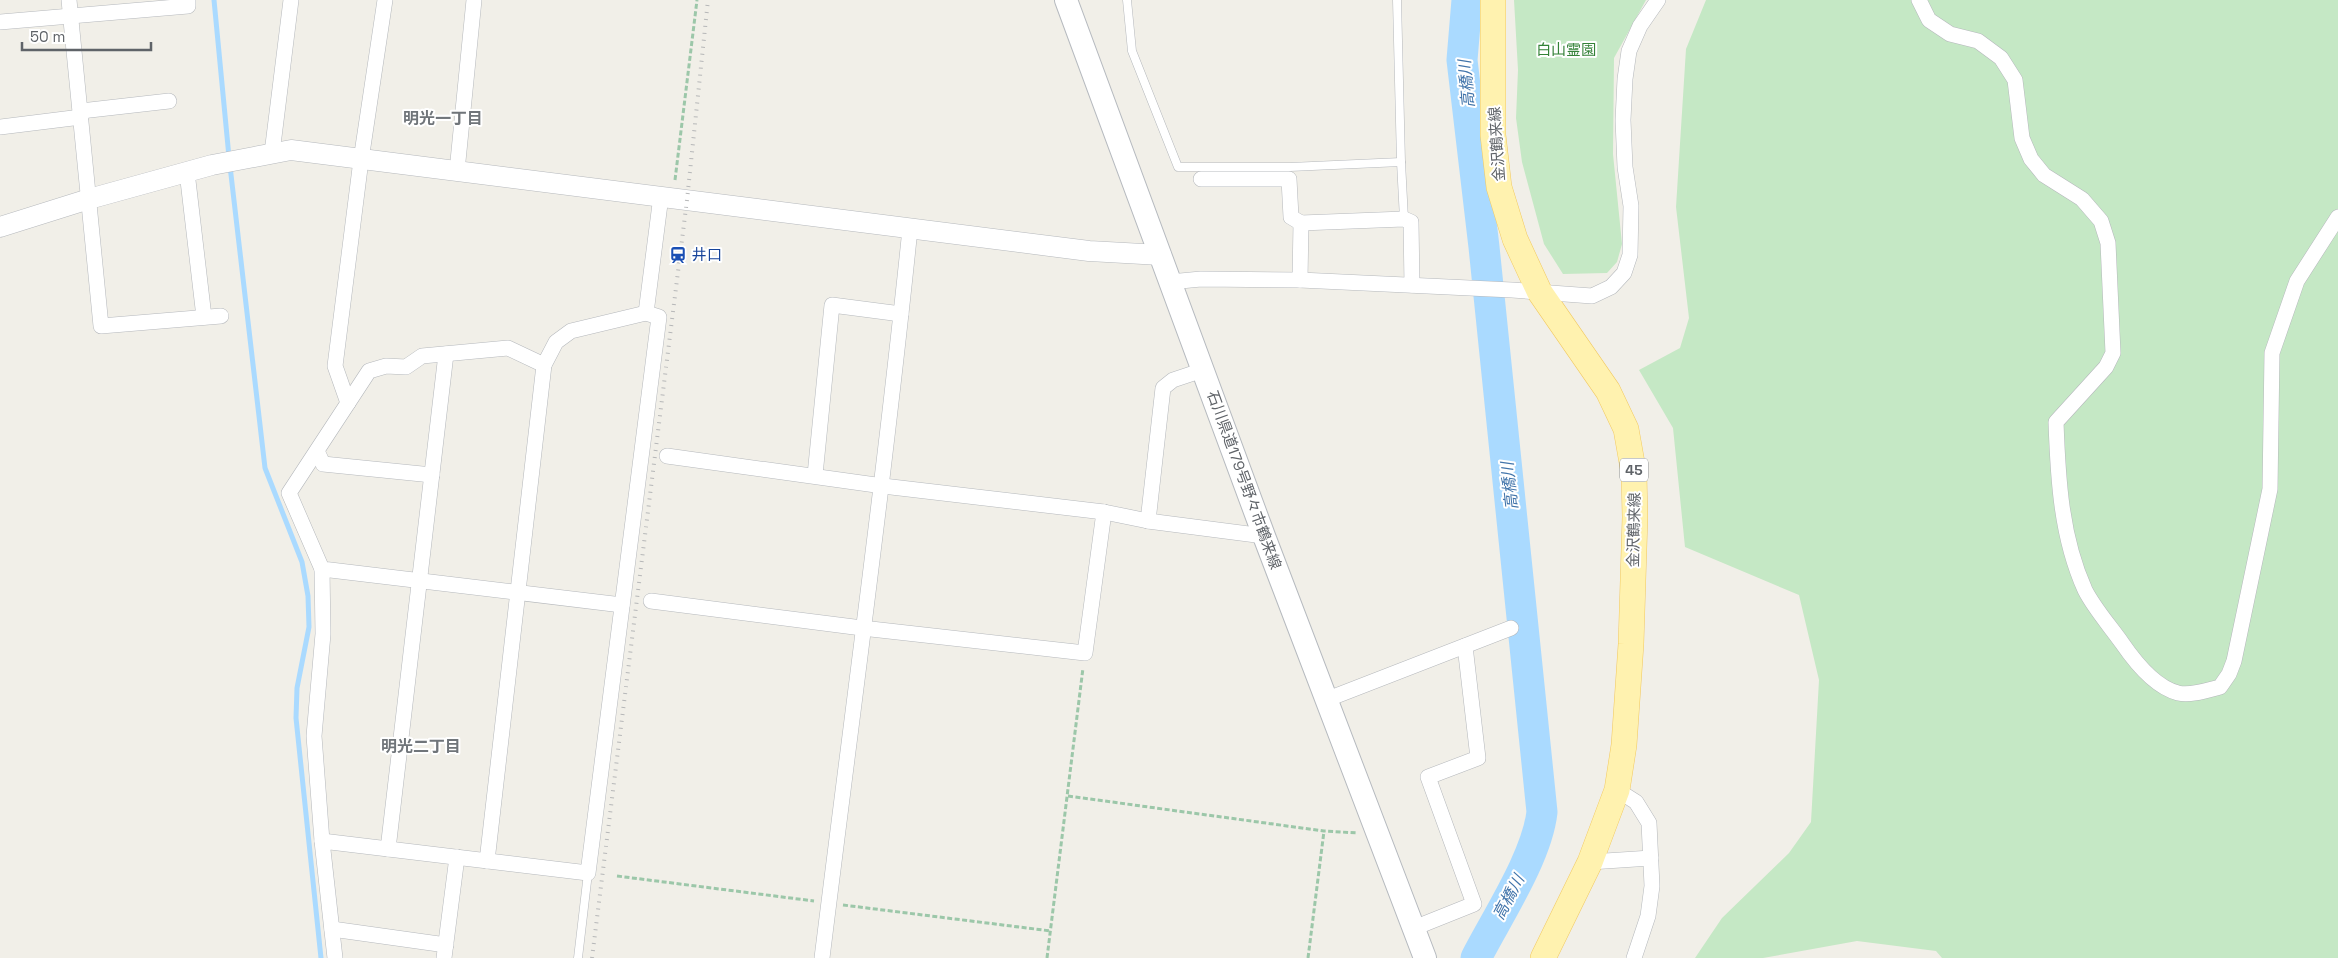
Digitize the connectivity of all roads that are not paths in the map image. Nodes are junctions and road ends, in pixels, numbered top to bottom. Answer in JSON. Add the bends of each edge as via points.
{"nodes":[{"id":1,"x":70,"y":0,"type":"edge"},
{"id":2,"x":188,"y":0,"type":"edge"},
{"id":3,"x":291,"y":0,"type":"edge"},
{"id":4,"x":385,"y":0,"type":"edge"},
{"id":5,"x":474,"y":0,"type":"edge"},
{"id":6,"x":1066,"y":0,"type":"edge"},
{"id":7,"x":1127,"y":0,"type":"edge"},
{"id":8,"x":1397,"y":0,"type":"edge"},
{"id":9,"x":1493,"y":0,"type":"edge"},
{"id":10,"x":1658,"y":0,"type":"edge"},
{"id":11,"x":1919,"y":0,"type":"edge"},
{"id":12,"x":71,"y":16,"type":"junction"},
{"id":13,"x":0,"y":22,"type":"edge"},
{"id":14,"x":169,"y":101,"type":"dead end"},
{"id":15,"x":81,"y":114,"type":"junction"},
{"id":16,"x":0,"y":127,"type":"edge"},
{"id":17,"x":272,"y":152,"type":"junction"},
{"id":18,"x":361,"y":160,"type":"junction"},
{"id":19,"x":1402,"y":162,"type":"junction"},
{"id":20,"x":457,"y":171,"type":"junction"},
{"id":21,"x":187,"y":172,"type":"junction"},
{"id":22,"x":1201,"y":180,"type":"dead end"},
{"id":23,"x":667,"y":197,"type":"junction"},
{"id":24,"x":89,"y":199,"type":"junction"},
{"id":25,"x":2338,"y":217,"type":"edge"},
{"id":26,"x":1404,"y":219,"type":"junction"},
{"id":27,"x":1301,"y":222,"type":"junction"},
{"id":28,"x":0,"y":227,"type":"edge"},
{"id":29,"x":910,"y":229,"type":"junction"},
{"id":30,"x":1161,"y":255,"type":"junction"},
{"id":31,"x":1300,"y":280,"type":"junction"},
{"id":32,"x":1170,"y":282,"type":"junction"},
{"id":33,"x":1412,"y":284,"type":"junction"},
{"id":34,"x":1539,"y":291,"type":"junction"},
{"id":35,"x":646,"y":313,"type":"junction"},
{"id":36,"x":901,"y":314,"type":"junction"},
{"id":37,"x":221,"y":316,"type":"dead end"},
{"id":38,"x":204,"y":317,"type":"junction"},
{"id":39,"x":446,"y":354,"type":"junction"},
{"id":40,"x":544,"y":365,"type":"junction"},
{"id":41,"x":1203,"y":370,"type":"junction"},
{"id":42,"x":348,"y":403,"type":"junction"},
{"id":43,"x":317,"y":451,"type":"junction"},
{"id":44,"x":667,"y":456,"type":"dead end"},
{"id":45,"x":432,"y":475,"type":"junction"},
{"id":46,"x":815,"y":475,"type":"junction"},
{"id":47,"x":883,"y":486,"type":"junction"},
{"id":48,"x":1104,"y":512,"type":"junction"},
{"id":49,"x":1148,"y":521,"type":"junction"},
{"id":50,"x":1264,"y":536,"type":"junction"},
{"id":51,"x":322,"y":569,"type":"junction"},
{"id":52,"x":421,"y":581,"type":"junction"},
{"id":53,"x":518,"y":593,"type":"junction"},
{"id":54,"x":651,"y":601,"type":"dead end"},
{"id":55,"x":622,"y":605,"type":"junction"},
{"id":56,"x":862,"y":628,"type":"junction"},
{"id":57,"x":1511,"y":628,"type":"dead end"},
{"id":58,"x":1466,"y":646,"type":"junction"},
{"id":59,"x":1328,"y":699,"type":"junction"},
{"id":60,"x":1618,"y":790,"type":"junction"},
{"id":61,"x":322,"y":841,"type":"junction"},
{"id":62,"x":388,"y":849,"type":"junction"},
{"id":63,"x":457,"y":857,"type":"junction"},
{"id":64,"x":1651,"y":858,"type":"junction"},
{"id":65,"x":487,"y":861,"type":"junction"},
{"id":66,"x":1590,"y":862,"type":"junction"},
{"id":67,"x":588,"y":873,"type":"junction"},
{"id":68,"x":1414,"y":928,"type":"junction"},
{"id":69,"x":332,"y":929,"type":"junction"},
{"id":70,"x":445,"y":951,"type":"edge"},
{"id":71,"x":335,"y":958,"type":"edge"},
{"id":72,"x":578,"y":958,"type":"edge"},
{"id":73,"x":822,"y":958,"type":"edge"},
{"id":74,"x":1426,"y":958,"type":"edge"},
{"id":75,"x":1543,"y":958,"type":"edge"},
{"id":76,"x":1634,"y":958,"type":"edge"}],
"edges":[{"from":1,"to":12,"type":"street"},
{"from":2,"to":12,"type":"street","via":[[188,6]]},
{"from":3,"to":17,"type":"street"},
{"from":4,"to":18,"type":"street"},
{"from":5,"to":20,"type":"street"},
{"from":6,"to":30,"type":"main road","name":"石川県道179号野々市鶴来線"},
{"from":7,"to":19,"type":"lane","via":[[1132,51],[1178,167]]},
{"from":8,"to":19,"type":"lane"},
{"from":9,"to":34,"type":"main road","name":"金沢鶴来線","number":"45","via":[[1494,135],[1499,187],[1515,239]]},
{"from":10,"to":34,"type":"street","via":[[1640,26],[1629,51],[1625,79],[1623,120],[1632,232],[1624,273],[1610,287],[1592,296]]},
{"from":11,"to":25,"type":"street","via":[[1929,20],[1950,34],[1978,41],[2001,58],[2015,80],[2022,138],[2031,159],[2044,176],[2082,199],[2101,221],[2108,243],[2113,353],[2106,367],[2056,422],[2059,484],[2066,532],[2086,590],[2112,629],[2138,665],[2159,683],[2179,693],[2220,687],[2234,661],[2270,489],[2272,352],[2297,281]]},
{"from":12,"to":13,"type":"street"},
{"from":12,"to":15,"type":"street"},
{"from":14,"to":15,"type":"street"},
{"from":15,"to":16,"type":"street"},
{"from":15,"to":24,"type":"street"},
{"from":17,"to":18,"type":"street","via":[[291,150]]},
{"from":17,"to":21,"type":"street"},
{"from":18,"to":20,"type":"street"},
{"from":18,"to":42,"type":"street","via":[[336,366]]},
{"from":19,"to":26,"type":"lane"},
{"from":20,"to":23,"type":"street"},
{"from":21,"to":24,"type":"street"},
{"from":21,"to":38,"type":"street"},
{"from":22,"to":27,"type":"street","via":[[1289,179],[1291,217]]},
{"from":23,"to":29,"type":"street"},
{"from":23,"to":35,"type":"street"},
{"from":24,"to":28,"type":"street"},
{"from":24,"to":38,"type":"street","via":[[101,326]]},
{"from":26,"to":27,"type":"street"},
{"from":26,"to":33,"type":"street","via":[[1411,222]]},
{"from":27,"to":31,"type":"street"},
{"from":29,"to":30,"type":"street","via":[[1089,251]]},
{"from":29,"to":36,"type":"street"},
{"from":30,"to":32,"type":"main road","name":"石川県道179号野々市鶴来線"},
{"from":31,"to":32,"type":"street","via":[[1201,279]]},
{"from":31,"to":33,"type":"street"},
{"from":32,"to":41,"type":"main road","name":"石川県道179号野々市鶴来線"},
{"from":33,"to":34,"type":"street"},
{"from":34,"to":60,"type":"main road","name":"金沢鶴来線","number":"45","via":[[1608,391],[1626,428],[1634,474],[1631,644]]},
{"from":35,"to":40,"type":"street","via":[[571,331],[556,342]]},
{"from":35,"to":55,"type":"street","via":[[659,317]]},
{"from":36,"to":46,"type":"street","via":[[832,305]]},
{"from":36,"to":47,"type":"street"},
{"from":37,"to":38,"type":"street"},
{"from":39,"to":40,"type":"street","via":[[508,348]]},
{"from":39,"to":42,"type":"street","via":[[422,356],[406,367],[386,366],[369,371]]},
{"from":39,"to":45,"type":"street"},
{"from":40,"to":53,"type":"street"},
{"from":41,"to":49,"type":"street","via":[[1173,380],[1163,388]]},
{"from":41,"to":50,"type":"main road","name":"石川県道179号野々市鶴来線"},
{"from":42,"to":43,"type":"street"},
{"from":43,"to":45,"type":"street","via":[[323,464]]},
{"from":43,"to":51,"type":"street","via":[[289,493]]},
{"from":44,"to":46,"type":"street"},
{"from":45,"to":52,"type":"street"},
{"from":46,"to":47,"type":"street"},
{"from":47,"to":48,"type":"street"},
{"from":47,"to":56,"type":"street"},
{"from":48,"to":49,"type":"street"},
{"from":48,"to":56,"type":"street","via":[[1085,653]]},
{"from":49,"to":50,"type":"street"},
{"from":50,"to":59,"type":"main road","name":"石川県道179号野々市鶴来線"},
{"from":51,"to":52,"type":"street"},
{"from":51,"to":61,"type":"street","via":[[323,634],[314,736]]},
{"from":52,"to":53,"type":"street"},
{"from":52,"to":62,"type":"street"},
{"from":53,"to":55,"type":"street"},
{"from":53,"to":65,"type":"street"},
{"from":54,"to":56,"type":"street"},
{"from":55,"to":67,"type":"street"},
{"from":56,"to":73,"type":"street"},
{"from":57,"to":58,"type":"street"},
{"from":58,"to":59,"type":"street"},
{"from":58,"to":68,"type":"street","via":[[1478,758],[1428,778],[1474,904]]},
{"from":59,"to":68,"type":"main road","name":"石川県道179号野々市鶴来線"},
{"from":60,"to":64,"type":"street","via":[[1636,802],[1649,823]]},
{"from":60,"to":66,"type":"main road","name":"金沢鶴来線","number":"45"},
{"from":61,"to":62,"type":"street"},
{"from":61,"to":69,"type":"street"},
{"from":62,"to":63,"type":"street"},
{"from":63,"to":65,"type":"street"},
{"from":63,"to":70,"type":"street"},
{"from":64,"to":66,"type":"street"},
{"from":64,"to":76,"type":"street","via":[[1648,916]]},
{"from":65,"to":67,"type":"street"},
{"from":66,"to":75,"type":"main road","name":"金沢鶴来線","number":"45"},
{"from":67,"to":72,"type":"lane"},
{"from":68,"to":74,"type":"main road","name":"石川県道179号野々市鶴来線"},
{"from":69,"to":70,"type":"street"},
{"from":69,"to":71,"type":"street"}]}
